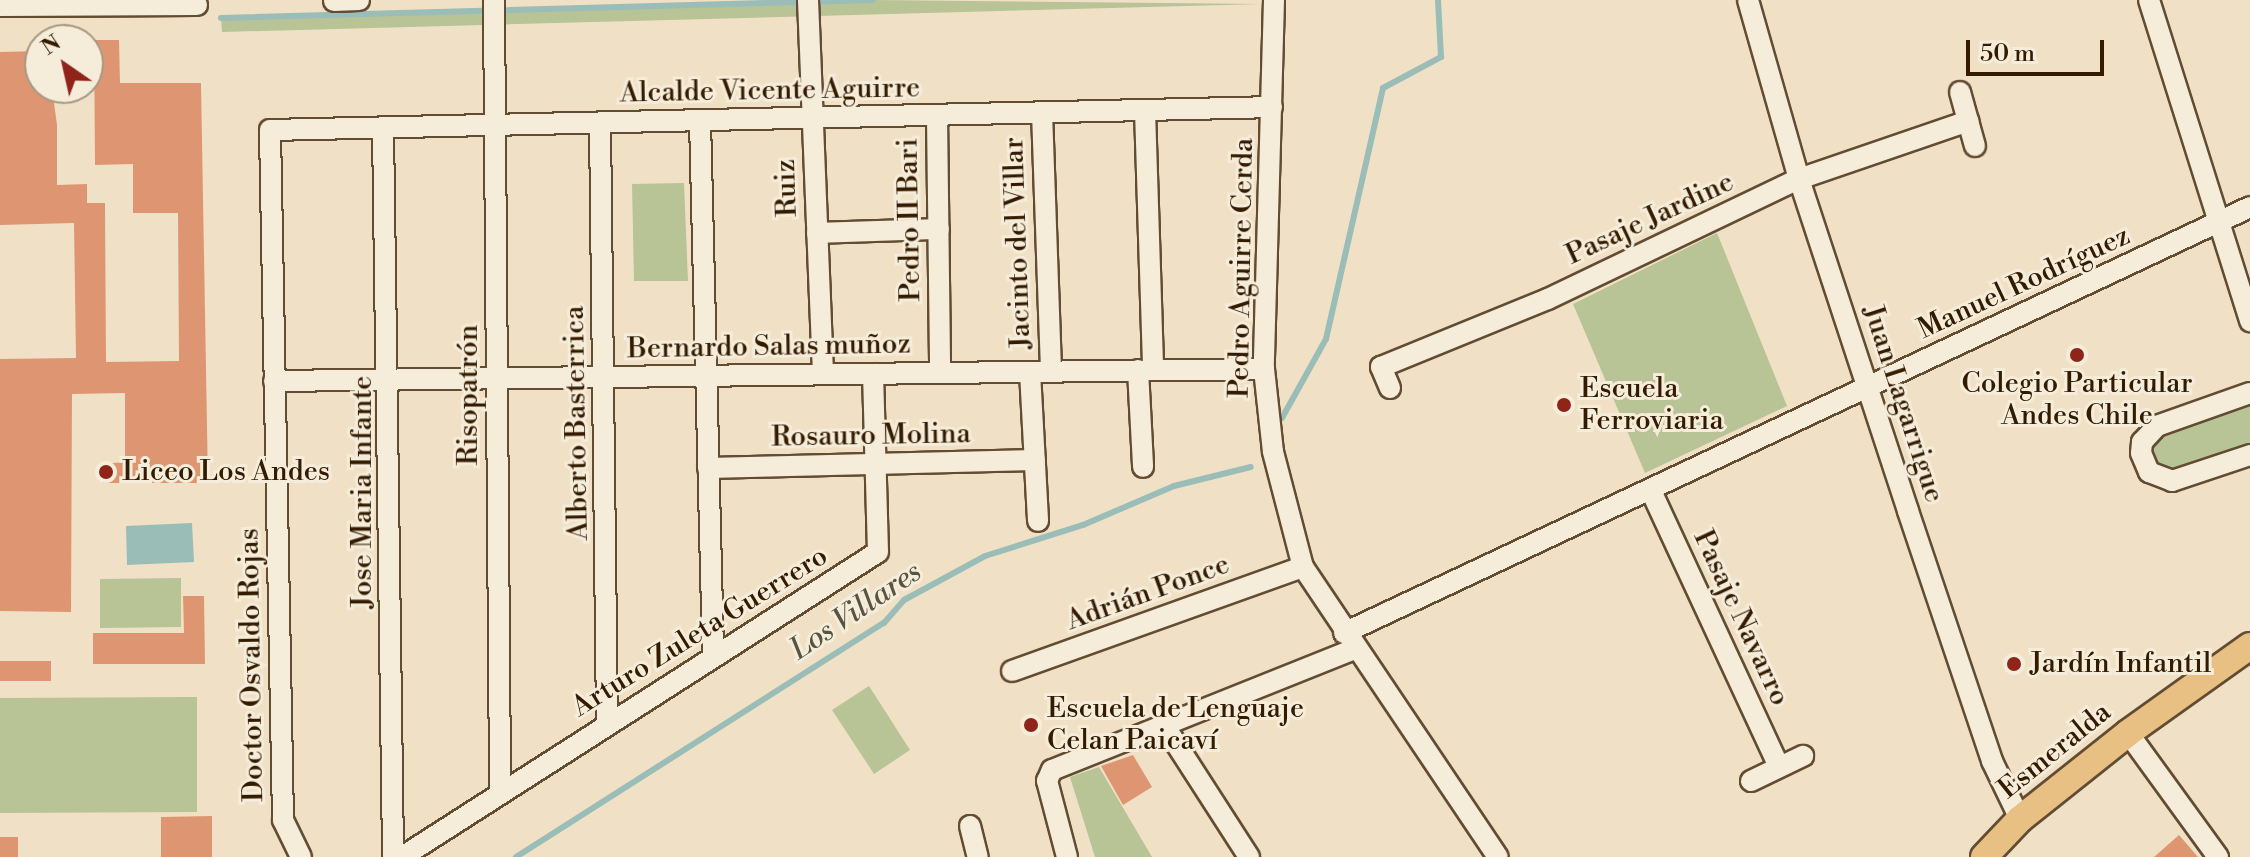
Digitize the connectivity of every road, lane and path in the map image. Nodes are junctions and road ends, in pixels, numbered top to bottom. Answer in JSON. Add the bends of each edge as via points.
{"nodes":[{"id":1,"x":359,"y":0,"type":"edge"},
{"id":2,"x":494,"y":0,"type":"edge"},
{"id":3,"x":808,"y":0,"type":"edge"},
{"id":4,"x":1274,"y":0,"type":"edge"},
{"id":5,"x":1748,"y":0,"type":"edge"},
{"id":6,"x":2149,"y":0,"type":"edge"},
{"id":7,"x":334,"y":1,"type":"edge"},
{"id":8,"x":153,"y":3,"type":"edge"},
{"id":9,"x":197,"y":5,"type":"dead end"},
{"id":10,"x":0,"y":6,"type":"edge"},
{"id":11,"x":1960,"y":92,"type":"dead end"},
{"id":12,"x":1272,"y":107,"type":"junction"},
{"id":13,"x":1145,"y":110,"type":"junction"},
{"id":14,"x":1042,"y":112,"type":"junction"},
{"id":15,"x":937,"y":115,"type":"junction"},
{"id":16,"x":813,"y":118,"type":"junction"},
{"id":17,"x":700,"y":120,"type":"junction"},
{"id":18,"x":1968,"y":121,"type":"junction"},
{"id":19,"x":600,"y":123,"type":"junction"},
{"id":20,"x":496,"y":125,"type":"junction"},
{"id":21,"x":383,"y":128,"type":"junction"},
{"id":22,"x":270,"y":130,"type":"joint"},
{"id":23,"x":1975,"y":146,"type":"dead end"},
{"id":24,"x":1799,"y":179,"type":"junction"},
{"id":25,"x":2250,"y":207,"type":"edge"},
{"id":26,"x":2218,"y":224,"type":"junction"},
{"id":27,"x":939,"y":229,"type":"junction"},
{"id":28,"x":817,"y":233,"type":"junction"},
{"id":29,"x":2250,"y":321,"type":"edge"},
{"id":30,"x":1264,"y":369,"type":"junction"},
{"id":31,"x":1146,"y":370,"type":"junction"},
{"id":32,"x":1040,"y":371,"type":"junction"},
{"id":33,"x":940,"y":373,"type":"junction"},
{"id":34,"x":823,"y":374,"type":"junction"},
{"id":35,"x":873,"y":374,"type":"junction"},
{"id":36,"x":706,"y":376,"type":"junction"},
{"id":37,"x":606,"y":377,"type":"junction"},
{"id":38,"x":497,"y":378,"type":"junction"},
{"id":39,"x":391,"y":380,"type":"junction"},
{"id":40,"x":274,"y":381,"type":"junction"},
{"id":41,"x":1869,"y":387,"type":"junction"},
{"id":42,"x":1390,"y":388,"type":"dead end"},
{"id":43,"x":2250,"y":393,"type":"edge"},
{"id":44,"x":2250,"y":455,"type":"edge"},
{"id":45,"x":1035,"y":460,"type":"junction"},
{"id":46,"x":878,"y":465,"type":"junction"},
{"id":47,"x":1143,"y":467,"type":"dead end"},
{"id":48,"x":708,"y":468,"type":"junction"},
{"id":49,"x":1652,"y":493,"type":"junction"},
{"id":50,"x":1038,"y":521,"type":"dead end"},
{"id":51,"x":1303,"y":567,"type":"junction"},
{"id":52,"x":1349,"y":641,"type":"junction"},
{"id":53,"x":2250,"y":646,"type":"edge"},
{"id":54,"x":713,"y":653,"type":"junction"},
{"id":55,"x":1012,"y":671,"type":"dead end"},
{"id":56,"x":607,"y":724,"type":"junction"},
{"id":57,"x":1164,"y":725,"type":"junction"},
{"id":58,"x":2128,"y":733,"type":"junction"},
{"id":59,"x":1803,"y":756,"type":"dead end"},
{"id":60,"x":1779,"y":767,"type":"junction"},
{"id":61,"x":1751,"y":781,"type":"dead end"},
{"id":62,"x":500,"y":790,"type":"junction"},
{"id":63,"x":2020,"y":819,"type":"junction"},
{"id":64,"x":970,"y":826,"type":"dead end"},
{"id":65,"x":301,"y":857,"type":"edge"},
{"id":66,"x":393,"y":857,"type":"edge"},
{"id":67,"x":402,"y":857,"type":"edge"},
{"id":68,"x":978,"y":857,"type":"edge"},
{"id":69,"x":1067,"y":857,"type":"edge"},
{"id":70,"x":1249,"y":857,"type":"edge"},
{"id":71,"x":1498,"y":857,"type":"edge"},
{"id":72,"x":1984,"y":857,"type":"edge"},
{"id":73,"x":2218,"y":857,"type":"edge"}],
"edges":[{"from":1,"to":7,"type":"street"},
{"from":2,"to":20,"type":"street","name":"Risopatrón"},
{"from":3,"to":16,"type":"street","name":"Ruiz"},
{"from":4,"to":12,"type":"street","name":"Pedro Aguirre Cerda"},
{"from":5,"to":24,"type":"street","name":"Juan Lagarrigue"},
{"from":6,"to":26,"type":"street"},
{"from":8,"to":9,"type":"street"},
{"from":8,"to":10,"type":"street"},
{"from":11,"to":18,"type":"street"},
{"from":12,"to":13,"type":"street","name":"Alcalde Vicente Aguirre"},
{"from":12,"to":30,"type":"street","name":"Pedro Aguirre Cerda"},
{"from":13,"to":14,"type":"street","name":"Alcalde Vicente Aguirre"},
{"from":13,"to":31,"type":"street"},
{"from":14,"to":15,"type":"street","name":"Alcalde Vicente Aguirre"},
{"from":14,"to":32,"type":"street","name":"Jacinto del Villar"},
{"from":15,"to":16,"type":"street","name":"Alcalde Vicente Aguirre"},
{"from":15,"to":27,"type":"street","name":"Pedro II Bari"},
{"from":16,"to":17,"type":"street","name":"Alcalde Vicente Aguirre"},
{"from":16,"to":28,"type":"street","name":"Ruiz"},
{"from":17,"to":19,"type":"street","name":"Alcalde Vicente Aguirre"},
{"from":17,"to":36,"type":"street"},
{"from":18,"to":23,"type":"street"},
{"from":18,"to":24,"type":"street","name":"Pasaje Jardine"},
{"from":19,"to":20,"type":"street","name":"Alcalde Vicente Aguirre"},
{"from":19,"to":37,"type":"street","name":"Alberto Basterrica"},
{"from":20,"to":21,"type":"street","name":"Alcalde Vicente Aguirre"},
{"from":20,"to":38,"type":"street","name":"Risopatrón"},
{"from":21,"to":22,"type":"street","name":"Alcalde Vicente Aguirre"},
{"from":21,"to":39,"type":"street","name":"Jose Maria Infante"},
{"from":22,"to":40,"type":"street","name":"Doctor Osvaldo Rojas"},
{"from":24,"to":41,"type":"street","name":"Juan Lagarrigue"},
{"from":24,"to":42,"type":"street","name":"Pasaje Jardine","via":[[1548,299],[1381,367]]},
{"from":25,"to":26,"type":"street","name":"Manuel Rodríguez"},
{"from":26,"to":29,"type":"street"},
{"from":26,"to":41,"type":"street","name":"Manuel Rodríguez"},
{"from":27,"to":28,"type":"street"},
{"from":27,"to":33,"type":"street","name":"Pedro II Bari"},
{"from":28,"to":34,"type":"street","name":"Ruiz"},
{"from":30,"to":31,"type":"street","name":"Bernardo Salas muñoz"},
{"from":30,"to":51,"type":"street","name":"Pedro Aguirre Cerda","via":[[1273,452]]},
{"from":31,"to":32,"type":"street","name":"Bernardo Salas muñoz"},
{"from":31,"to":47,"type":"street"},
{"from":32,"to":33,"type":"street","name":"Bernardo Salas muñoz"},
{"from":32,"to":45,"type":"street","name":"Jacinto del Villar"},
{"from":33,"to":35,"type":"street","name":"Bernardo Salas muñoz"},
{"from":34,"to":35,"type":"street","name":"Bernardo Salas muñoz"},
{"from":34,"to":36,"type":"street","name":"Bernardo Salas muñoz"},
{"from":35,"to":46,"type":"street","name":"Arturo Zuleta Guerrero"},
{"from":36,"to":37,"type":"street","name":"Bernardo Salas muñoz"},
{"from":36,"to":48,"type":"street"},
{"from":37,"to":38,"type":"street","name":"Bernardo Salas muñoz"},
{"from":37,"to":56,"type":"street","name":"Alberto Basterrica"},
{"from":38,"to":39,"type":"street","name":"Bernardo Salas muñoz"},
{"from":38,"to":62,"type":"street","name":"Risopatrón"},
{"from":39,"to":40,"type":"street","name":"Bernardo Salas muñoz"},
{"from":39,"to":66,"type":"street","name":"Jose Maria Infante"},
{"from":40,"to":65,"type":"street","name":"Doctor Osvaldo Rojas","via":[[283,820]]},
{"from":41,"to":49,"type":"street","name":"Manuel Rodríguez"},
{"from":41,"to":63,"type":"street","name":"Juan Lagarrigue","via":[[1992,761]]},
{"from":43,"to":44,"type":"street","via":[[2157,426],[2142,442],[2141,453],[2149,472],[2172,481]]},
{"from":45,"to":46,"type":"street","name":"Rosauro Molina"},
{"from":45,"to":50,"type":"street","name":"Jacinto del Villar"},
{"from":46,"to":48,"type":"street","name":"Rosauro Molina"},
{"from":46,"to":54,"type":"street","name":"Arturo Zuleta Guerrero","via":[[878,552]]},
{"from":48,"to":54,"type":"street"},
{"from":49,"to":52,"type":"street","name":"Manuel Rodríguez"},
{"from":49,"to":60,"type":"street","name":"Pasaje Navarro"},
{"from":51,"to":52,"type":"street","name":"Pedro Aguirre Cerda"},
{"from":51,"to":55,"type":"street","name":"Adrián Ponce"},
{"from":52,"to":57,"type":"street","name":"Manuel Rodríguez"},
{"from":52,"to":71,"type":"street","name":"Pedro Aguirre Cerda"},
{"from":53,"to":58,"type":"main road","name":"Esmeralda"},
{"from":54,"to":56,"type":"street","name":"Arturo Zuleta Guerrero"},
{"from":56,"to":62,"type":"street","name":"Arturo Zuleta Guerrero"},
{"from":57,"to":69,"type":"street","name":"Manuel Rodríguez","via":[[1066,761],[1047,781]]},
{"from":57,"to":70,"type":"street"},
{"from":58,"to":63,"type":"main road","name":"Esmeralda"},
{"from":58,"to":73,"type":"street"},
{"from":59,"to":60,"type":"street"},
{"from":60,"to":61,"type":"street"},
{"from":62,"to":67,"type":"street","name":"Arturo Zuleta Guerrero"},
{"from":63,"to":72,"type":"main road","name":"Esmeralda"},
{"from":64,"to":68,"type":"street"}]}
